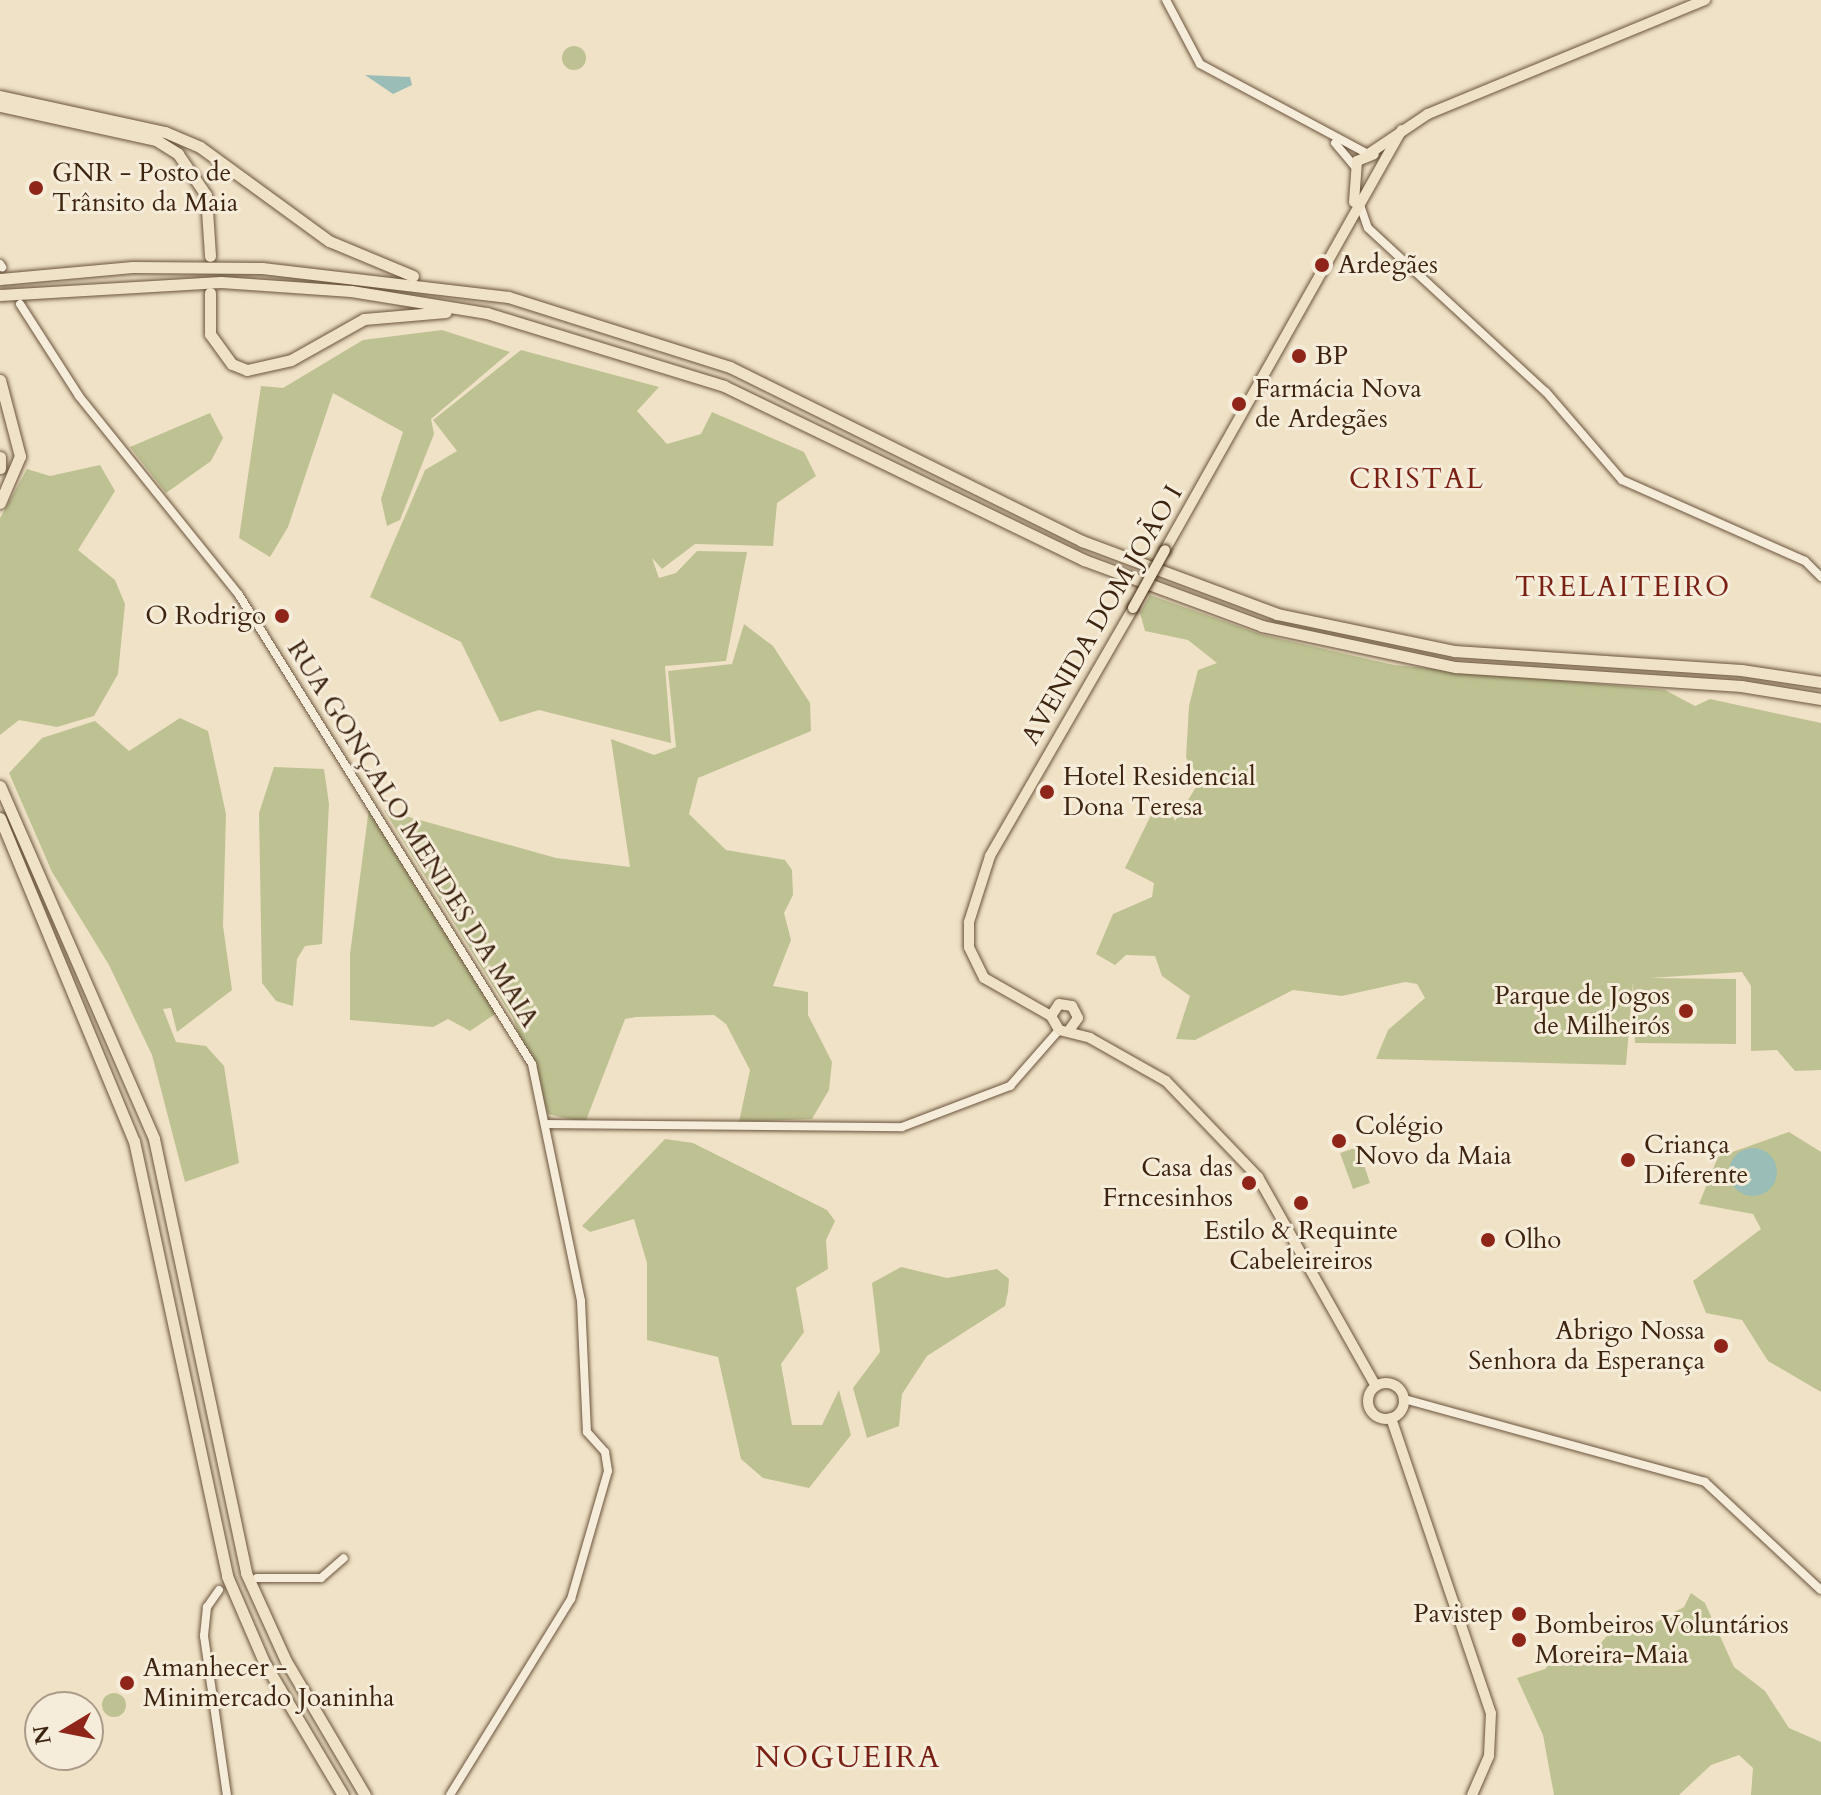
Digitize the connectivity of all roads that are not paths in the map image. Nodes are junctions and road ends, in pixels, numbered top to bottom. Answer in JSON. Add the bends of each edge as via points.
{"nodes":[{"id":1,"x":1166,"y":0,"type":"edge"},
{"id":2,"x":1705,"y":0,"type":"edge"},
{"id":3,"x":0,"y":96,"type":"edge"},
{"id":4,"x":0,"y":106,"type":"edge"},
{"id":5,"x":1402,"y":130,"type":"junction"},
{"id":6,"x":1332,"y":139,"type":"junction"},
{"id":7,"x":1368,"y":153,"type":"junction"},
{"id":8,"x":1376,"y":167,"type":"junction"},
{"id":9,"x":1357,"y":170,"type":"junction"},
{"id":10,"x":1360,"y":205,"type":"junction"},
{"id":11,"x":1351,"y":219,"type":"junction"},
{"id":12,"x":1368,"y":228,"type":"junction"},
{"id":13,"x":210,"y":256,"type":"dead end"},
{"id":14,"x":1,"y":270,"type":"edge"},
{"id":15,"x":441,"y":284,"type":"junction"},
{"id":16,"x":210,"y":293,"type":"dead end"},
{"id":17,"x":0,"y":295,"type":"edge"},
{"id":18,"x":20,"y":304,"type":"dead end"},
{"id":19,"x":487,"y":313,"type":"junction"},
{"id":20,"x":0,"y":380,"type":"edge"},
{"id":21,"x":0,"y":457,"type":"edge"},
{"id":22,"x":0,"y":468,"type":"edge"},
{"id":23,"x":0,"y":503,"type":"edge"},
{"id":24,"x":1821,"y":577,"type":"edge"},
{"id":25,"x":1821,"y":682,"type":"edge"},
{"id":26,"x":1821,"y":699,"type":"edge"},
{"id":27,"x":0,"y":786,"type":"edge"},
{"id":28,"x":0,"y":818,"type":"edge"},
{"id":29,"x":1051,"y":1016,"type":"junction"},
{"id":30,"x":1064,"y":1029,"type":"junction"},
{"id":31,"x":545,"y":1124,"type":"junction"},
{"id":32,"x":1376,"y":1386,"type":"junction"},
{"id":33,"x":1404,"y":1399,"type":"junction"},
{"id":34,"x":1391,"y":1418,"type":"junction"},
{"id":35,"x":344,"y":1558,"type":"dead end"},
{"id":36,"x":257,"y":1578,"type":"dead end"},
{"id":37,"x":219,"y":1590,"type":"dead end"},
{"id":38,"x":1821,"y":1590,"type":"edge"},
{"id":39,"x":227,"y":1795,"type":"edge"},
{"id":40,"x":343,"y":1795,"type":"edge"},
{"id":41,"x":365,"y":1795,"type":"edge"},
{"id":42,"x":450,"y":1795,"type":"edge"},
{"id":43,"x":1472,"y":1795,"type":"edge"}],
"edges":[{"from":1,"to":6,"type":"street","via":[[1200,64]]},
{"from":2,"to":5,"type":"main road"},
{"from":3,"to":15,"type":"highway","via":[[165,132],[200,147],[329,241]]},
{"from":4,"to":13,"type":"highway","via":[[156,140],[178,154],[206,195]]},
{"from":5,"to":7,"type":"main road"},
{"from":5,"to":8,"type":"main road","name":"AVENIDA DOM JOÃO I"},
{"from":6,"to":7,"type":"street"},
{"from":6,"to":9,"type":"street"},
{"from":7,"to":8,"type":"main road"},
{"from":7,"to":9,"type":"main road"},
{"from":8,"to":9,"type":"main road"},
{"from":8,"to":10,"type":"main road","name":"AVENIDA DOM JOÃO I"},
{"from":9,"to":11,"type":"main road","name":"AVENIDA DOM JOÃO I"},
{"from":10,"to":11,"type":"main road","name":"AVENIDA DOM JOÃO I"},
{"from":10,"to":12,"type":"street"},
{"from":11,"to":12,"type":"street"},
{"from":11,"to":29,"type":"main road","name":"AVENIDA DOM JOÃO I","bridge":true,"via":[[990,856],[969,922],[969,947],[984,978]]},
{"from":12,"to":24,"type":"street","via":[[1546,392],[1622,480],[1805,561]]},
{"from":14,"to":15,"type":"highway","via":[[210,266]]},
{"from":15,"to":25,"type":"highway","via":[[571,312],[730,367],[1082,541],[1277,614],[1454,651],[1741,670]]},
{"from":16,"to":19,"type":"highway","via":[[210,334],[226,358],[247,370],[291,360],[377,316]]},
{"from":17,"to":19,"type":"highway","via":[[234,283],[351,291]]},
{"from":18,"to":31,"type":"street","name":"RUA GONÇALO MENDES DA MAIA","via":[[79,396],[239,595],[346,760],[524,1050]]},
{"from":19,"to":26,"type":"highway","via":[[741,393],[1084,560],[1262,626],[1455,667],[1741,686]]},
{"from":20,"to":23,"type":"highway","via":[[20,456]]},
{"from":21,"to":22,"type":"highway"},
{"from":27,"to":41,"type":"highway","via":[[154,1139],[223,1487],[251,1585]]},
{"from":28,"to":40,"type":"highway","via":[[134,1141],[227,1576],[264,1662]]},
{"from":29,"to":30,"type":"main road"},
{"from":29,"to":30,"type":"main road","via":[[1059,1004],[1072,1006],[1078,1018]]},
{"from":30,"to":31,"type":"street","via":[[1010,1086],[902,1127]]},
{"from":30,"to":32,"type":"main road","via":[[1166,1081],[1258,1177]]},
{"from":31,"to":42,"type":"street","name":"RUA GONÇALO MENDES DA MAIA","via":[[581,1301],[587,1432],[605,1452],[604,1499],[571,1599]]},
{"from":32,"to":33,"type":"main road","via":[[1392,1384]]},
{"from":32,"to":34,"type":"main road","via":[[1370,1409]]},
{"from":33,"to":34,"type":"main road"},
{"from":33,"to":38,"type":"street","via":[[1715,1487]]},
{"from":34,"to":43,"type":"main road","via":[[1491,1713],[1489,1756]]},
{"from":35,"to":36,"type":"street","via":[[321,1578]]},
{"from":37,"to":39,"type":"street","via":[[207,1607],[204,1636]]}]}
